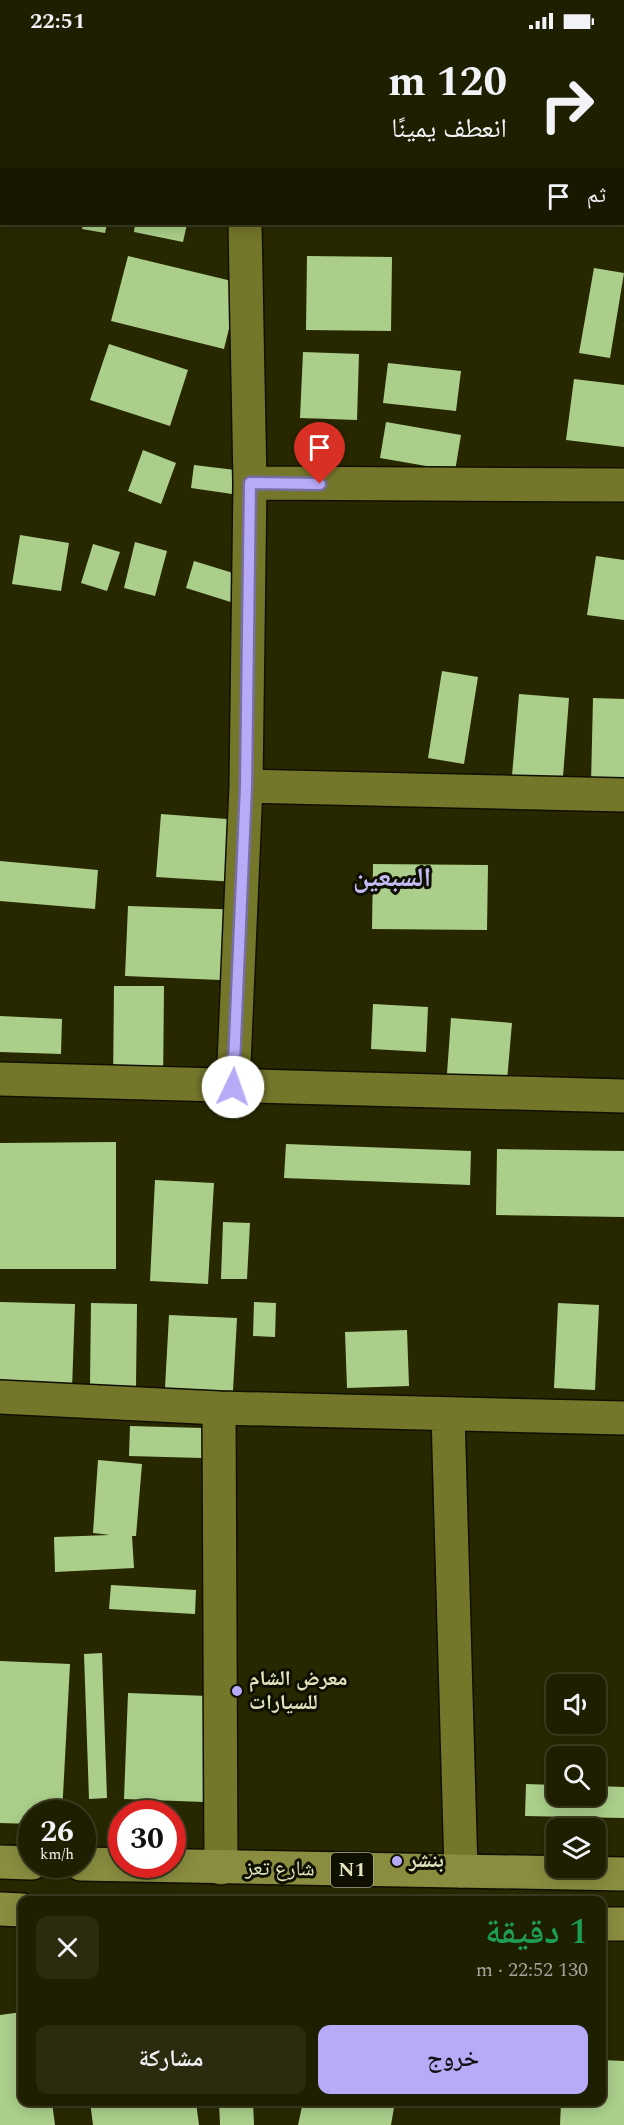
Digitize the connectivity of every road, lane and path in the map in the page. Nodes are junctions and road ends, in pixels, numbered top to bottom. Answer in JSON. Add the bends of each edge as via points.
{"nodes":[{"id":1,"x":245,"y":225,"type":"edge"},
{"id":2,"x":250,"y":483,"type":"junction"},
{"id":3,"x":624,"y":485,"type":"edge"},
{"id":4,"x":246,"y":786,"type":"junction"},
{"id":5,"x":624,"y":795,"type":"edge"},
{"id":6,"x":0,"y":1079,"type":"edge"},
{"id":7,"x":233,"y":1087,"type":"junction"},
{"id":8,"x":624,"y":1096,"type":"edge"},
{"id":9,"x":0,"y":1397,"type":"edge"},
{"id":10,"x":219,"y":1408,"type":"junction"},
{"id":11,"x":447,"y":1414,"type":"junction"},
{"id":12,"x":624,"y":1418,"type":"edge"},
{"id":13,"x":0,"y":1862,"type":"edge"},
{"id":14,"x":18,"y":1863,"type":"edge"},
{"id":15,"x":96,"y":1864,"type":"edge"},
{"id":16,"x":221,"y":1868,"type":"junction"},
{"id":17,"x":461,"y":1871,"type":"junction"},
{"id":18,"x":624,"y":1874,"type":"edge"},
{"id":19,"x":606,"y":1924,"type":"edge"},
{"id":20,"x":624,"y":1924,"type":"edge"}],
"edges":[{"from":1,"to":2,"type":"street"},
{"from":2,"to":3,"type":"street"},
{"from":2,"to":4,"type":"street"},
{"from":4,"to":5,"type":"street"},
{"from":4,"to":7,"type":"street"},
{"from":6,"to":7,"type":"street"},
{"from":7,"to":8,"type":"street"},
{"from":9,"to":10,"type":"street"},
{"from":10,"to":11,"type":"street"},
{"from":10,"to":16,"type":"street"},
{"from":11,"to":12,"type":"street"},
{"from":11,"to":17,"type":"street"},
{"from":13,"to":14,"type":"highway"},
{"from":15,"to":16,"type":"highway","name":"شارع تعز","number":"N1"},
{"from":16,"to":17,"type":"highway","name":"شارع تعز","number":"N1"},
{"from":17,"to":18,"type":"highway","name":"شارع تعز","number":"N1"},
{"from":19,"to":20,"type":"highway"}]}
